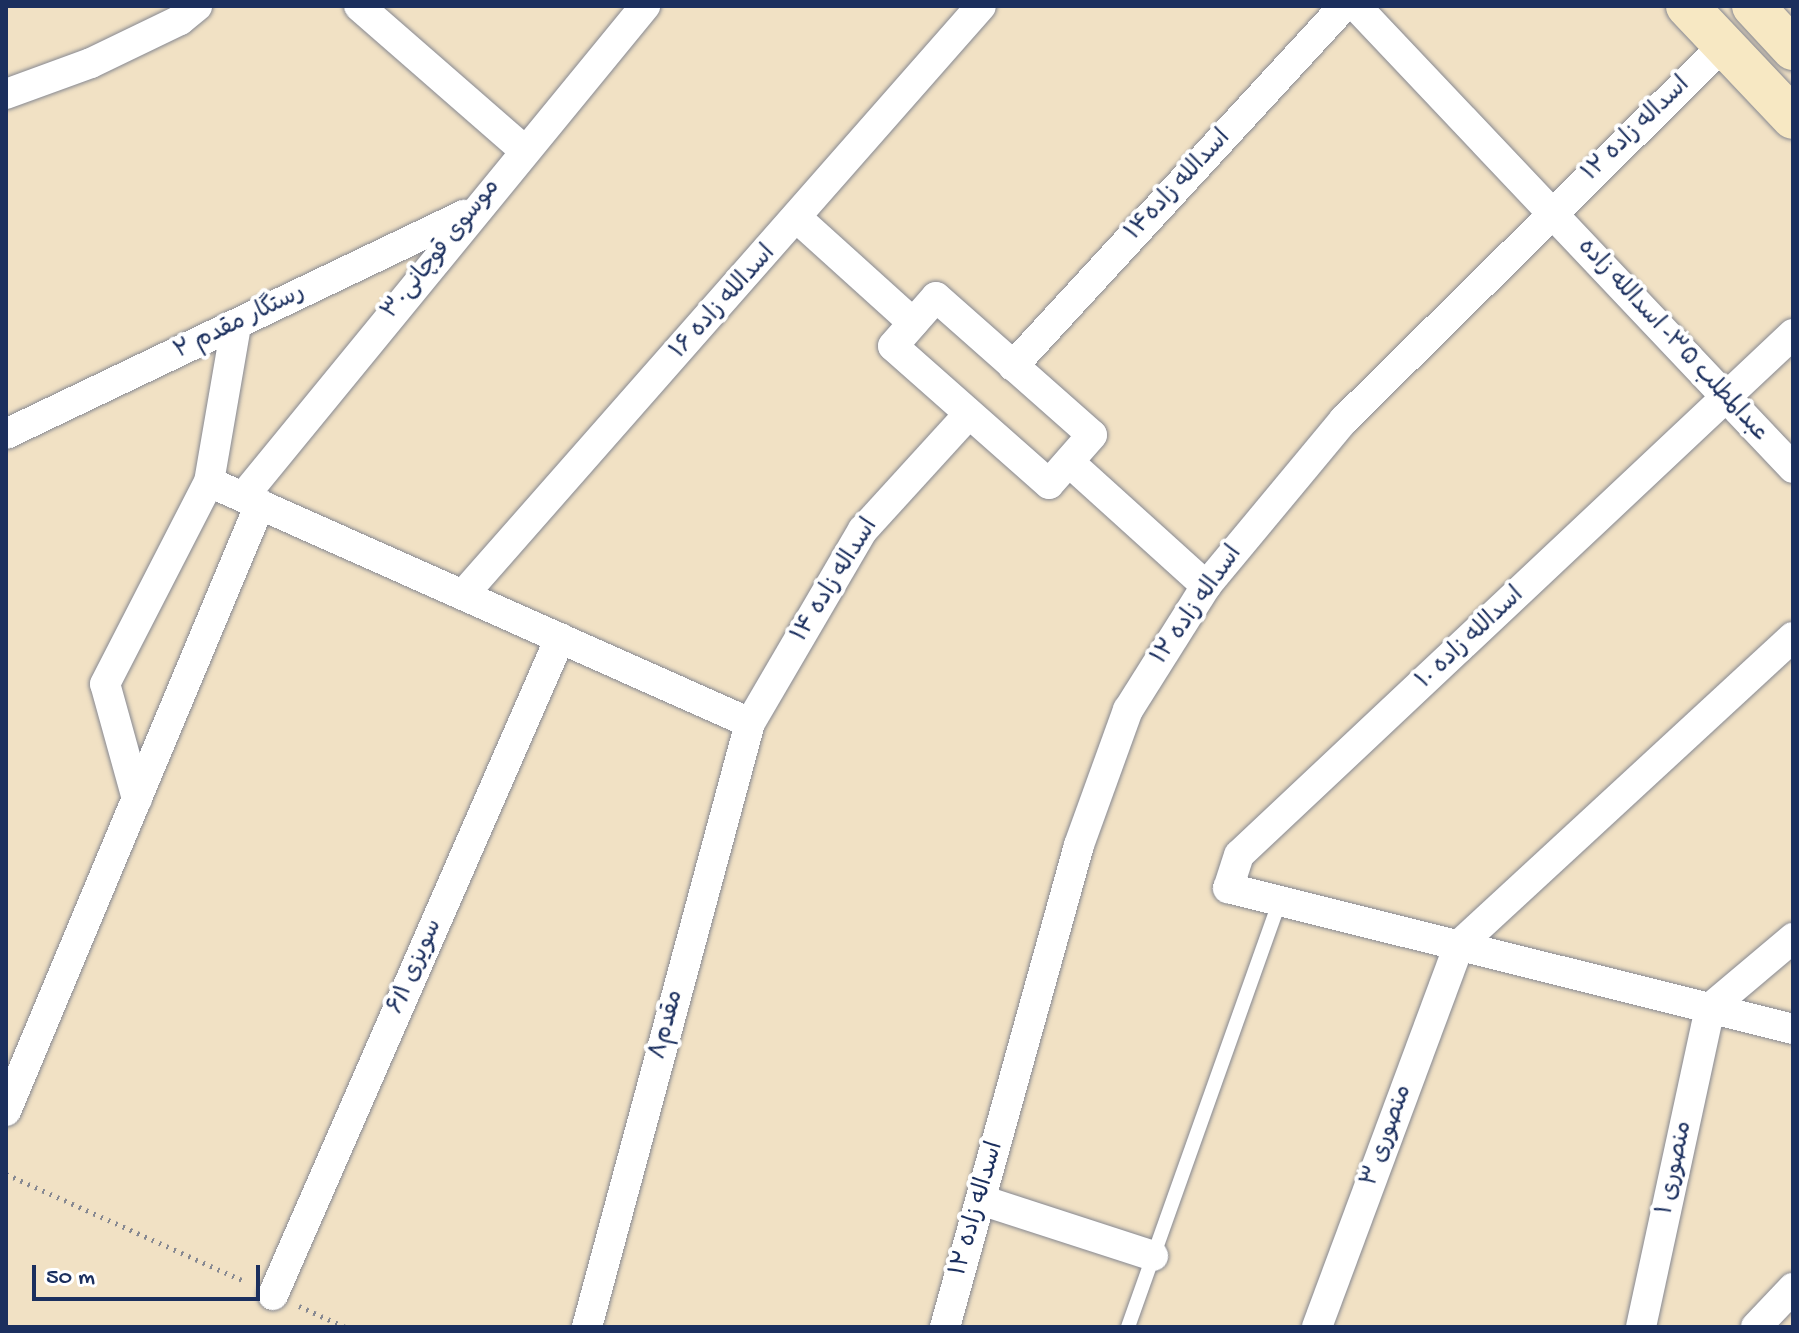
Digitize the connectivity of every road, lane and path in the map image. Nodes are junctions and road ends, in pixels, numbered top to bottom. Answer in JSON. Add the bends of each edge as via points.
{"nodes":[{"id":1,"x":197,"y":6,"type":"edge"},
{"id":2,"x":359,"y":6,"type":"edge"},
{"id":3,"x":645,"y":6,"type":"edge"},
{"id":4,"x":981,"y":6,"type":"edge"},
{"id":5,"x":1344,"y":6,"type":"edge"},
{"id":6,"x":1356,"y":6,"type":"edge"},
{"id":7,"x":1687,"y":6,"type":"edge"},
{"id":8,"x":1760,"y":9,"type":"edge"},
{"id":9,"x":1724,"y":45,"type":"junction"},
{"id":10,"x":1793,"y":49,"type":"edge"},
{"id":11,"x":6,"y":94,"type":"edge"},
{"id":12,"x":1793,"y":118,"type":"edge"},
{"id":13,"x":524,"y":150,"type":"junction"},
{"id":14,"x":473,"y":210,"type":"junction"},
{"id":15,"x":1551,"y":213,"type":"junction"},
{"id":16,"x":798,"y":219,"type":"junction"},
{"id":17,"x":913,"y":323,"type":"junction"},
{"id":18,"x":236,"y":325,"type":"junction"},
{"id":19,"x":1793,"y":334,"type":"edge"},
{"id":20,"x":1013,"y":366,"type":"junction"},
{"id":21,"x":1728,"y":400,"type":"junction"},
{"id":22,"x":969,"y":414,"type":"junction"},
{"id":23,"x":6,"y":434,"type":"edge"},
{"id":24,"x":1069,"y":462,"type":"junction"},
{"id":25,"x":1793,"y":468,"type":"edge"},
{"id":26,"x":209,"y":482,"type":"junction"},
{"id":27,"x":251,"y":501,"type":"junction"},
{"id":28,"x":1206,"y":586,"type":"junction"},
{"id":29,"x":463,"y":595,"type":"junction"},
{"id":30,"x":1793,"y":637,"type":"edge"},
{"id":31,"x":560,"y":638,"type":"junction"},
{"id":32,"x":750,"y":723,"type":"junction"},
{"id":33,"x":137,"y":799,"type":"junction"},
{"id":34,"x":1280,"y":901,"type":"junction"},
{"id":35,"x":1793,"y":938,"type":"edge"},
{"id":36,"x":1459,"y":945,"type":"junction"},
{"id":37,"x":1710,"y":1008,"type":"junction"},
{"id":38,"x":1793,"y":1029,"type":"edge"},
{"id":39,"x":6,"y":1111,"type":"edge"},
{"id":40,"x":6,"y":1174,"type":"edge"},
{"id":41,"x":981,"y":1200,"type":"junction"},
{"id":42,"x":1153,"y":1256,"type":"junction"},
{"id":43,"x":1793,"y":1288,"type":"edge"},
{"id":44,"x":273,"y":1295,"type":"junction"},
{"id":45,"x":345,"y":1327,"type":"edge"},
{"id":46,"x":587,"y":1327,"type":"edge"},
{"id":47,"x":945,"y":1327,"type":"edge"},
{"id":48,"x":1128,"y":1327,"type":"edge"},
{"id":49,"x":1317,"y":1327,"type":"edge"},
{"id":50,"x":1641,"y":1327,"type":"edge"},
{"id":51,"x":1756,"y":1327,"type":"edge"}],
"edges":[{"from":1,"to":11,"type":"street","via":[[180,20],[91,63]]},
{"from":2,"to":13,"type":"street"},
{"from":3,"to":13,"type":"street","name":"موسوی قوچانی۳۰"},
{"from":4,"to":16,"type":"street","name":"اسدالله زاده ۱۶"},
{"from":5,"to":20,"type":"street","name":"اسدالله زاده۱۴"},
{"from":6,"to":15,"type":"street","name":"عبدالمطلب ۳۵- اسدالله زاده"},
{"from":7,"to":9,"type":"street"},
{"from":8,"to":9,"type":"street"},
{"from":8,"to":10,"type":"street"},
{"from":9,"to":12,"type":"street"},
{"from":9,"to":15,"type":"street","name":"اسداله زاده ۱۲"},
{"from":13,"to":14,"type":"street","name":"موسوی قوچانی۳۰"},
{"from":14,"to":18,"type":"street","name":"رستگار مقدم ۲"},
{"from":14,"to":27,"type":"street","name":"موسوی قوچانی۳۰"},
{"from":15,"to":21,"type":"street","name":"عبدالمطلب ۳۵- اسدالله زاده"},
{"from":15,"to":28,"type":"street","name":"اسداله زاده ۱۲","via":[[1344,420]]},
{"from":16,"to":17,"type":"street"},
{"from":16,"to":29,"type":"street","name":"اسدالله زاده ۱۶"},
{"from":17,"to":20,"type":"street","via":[[936,297]]},
{"from":17,"to":22,"type":"street","via":[[893,346]]},
{"from":18,"to":23,"type":"street","name":"رستگار مقدم ۲"},
{"from":18,"to":26,"type":"street"},
{"from":19,"to":21,"type":"street","name":"اسدالله زاده ۱۰"},
{"from":20,"to":24,"type":"street","via":[[1092,435]]},
{"from":21,"to":25,"type":"street","name":"عبدالمطلب ۳۵- اسدالله زاده"},
{"from":21,"to":34,"type":"street","name":"اسدالله زاده ۱۰","via":[[1239,855],[1228,888]]},
{"from":22,"to":24,"type":"street","via":[[1049,484]]},
{"from":22,"to":32,"type":"street","name":"اسداله زاده ۱۴","via":[[863,530]]},
{"from":24,"to":28,"type":"street"},
{"from":26,"to":27,"type":"street"},
{"from":26,"to":33,"type":"street","via":[[105,684]]},
{"from":27,"to":29,"type":"street"},
{"from":27,"to":33,"type":"street","name":"موسوی قوچانی۳۰"},
{"from":28,"to":41,"type":"street","name":"اسداله زاده ۱۲","via":[[1128,710],[1079,845]]},
{"from":29,"to":31,"type":"street"},
{"from":30,"to":36,"type":"street"},
{"from":31,"to":32,"type":"street"},
{"from":31,"to":44,"type":"street","name":"سویزی ۶/۱"},
{"from":32,"to":46,"type":"street","name":"مقدم۸"},
{"from":33,"to":39,"type":"street","name":"موسوی قوچانی۳۰"},
{"from":34,"to":36,"type":"street"},
{"from":34,"to":42,"type":"lane"},
{"from":35,"to":37,"type":"street"},
{"from":36,"to":37,"type":"street"},
{"from":36,"to":49,"type":"street","name":"منصوری ۳"},
{"from":37,"to":38,"type":"street"},
{"from":37,"to":50,"type":"street","name":"منصوری ۱"},
{"from":40,"to":44,"type":"path"},
{"from":41,"to":42,"type":"street"},
{"from":41,"to":47,"type":"street","name":"اسداله زاده ۱۲"},
{"from":42,"to":48,"type":"lane"},
{"from":43,"to":51,"type":"street"},
{"from":44,"to":45,"type":"path"}]}
